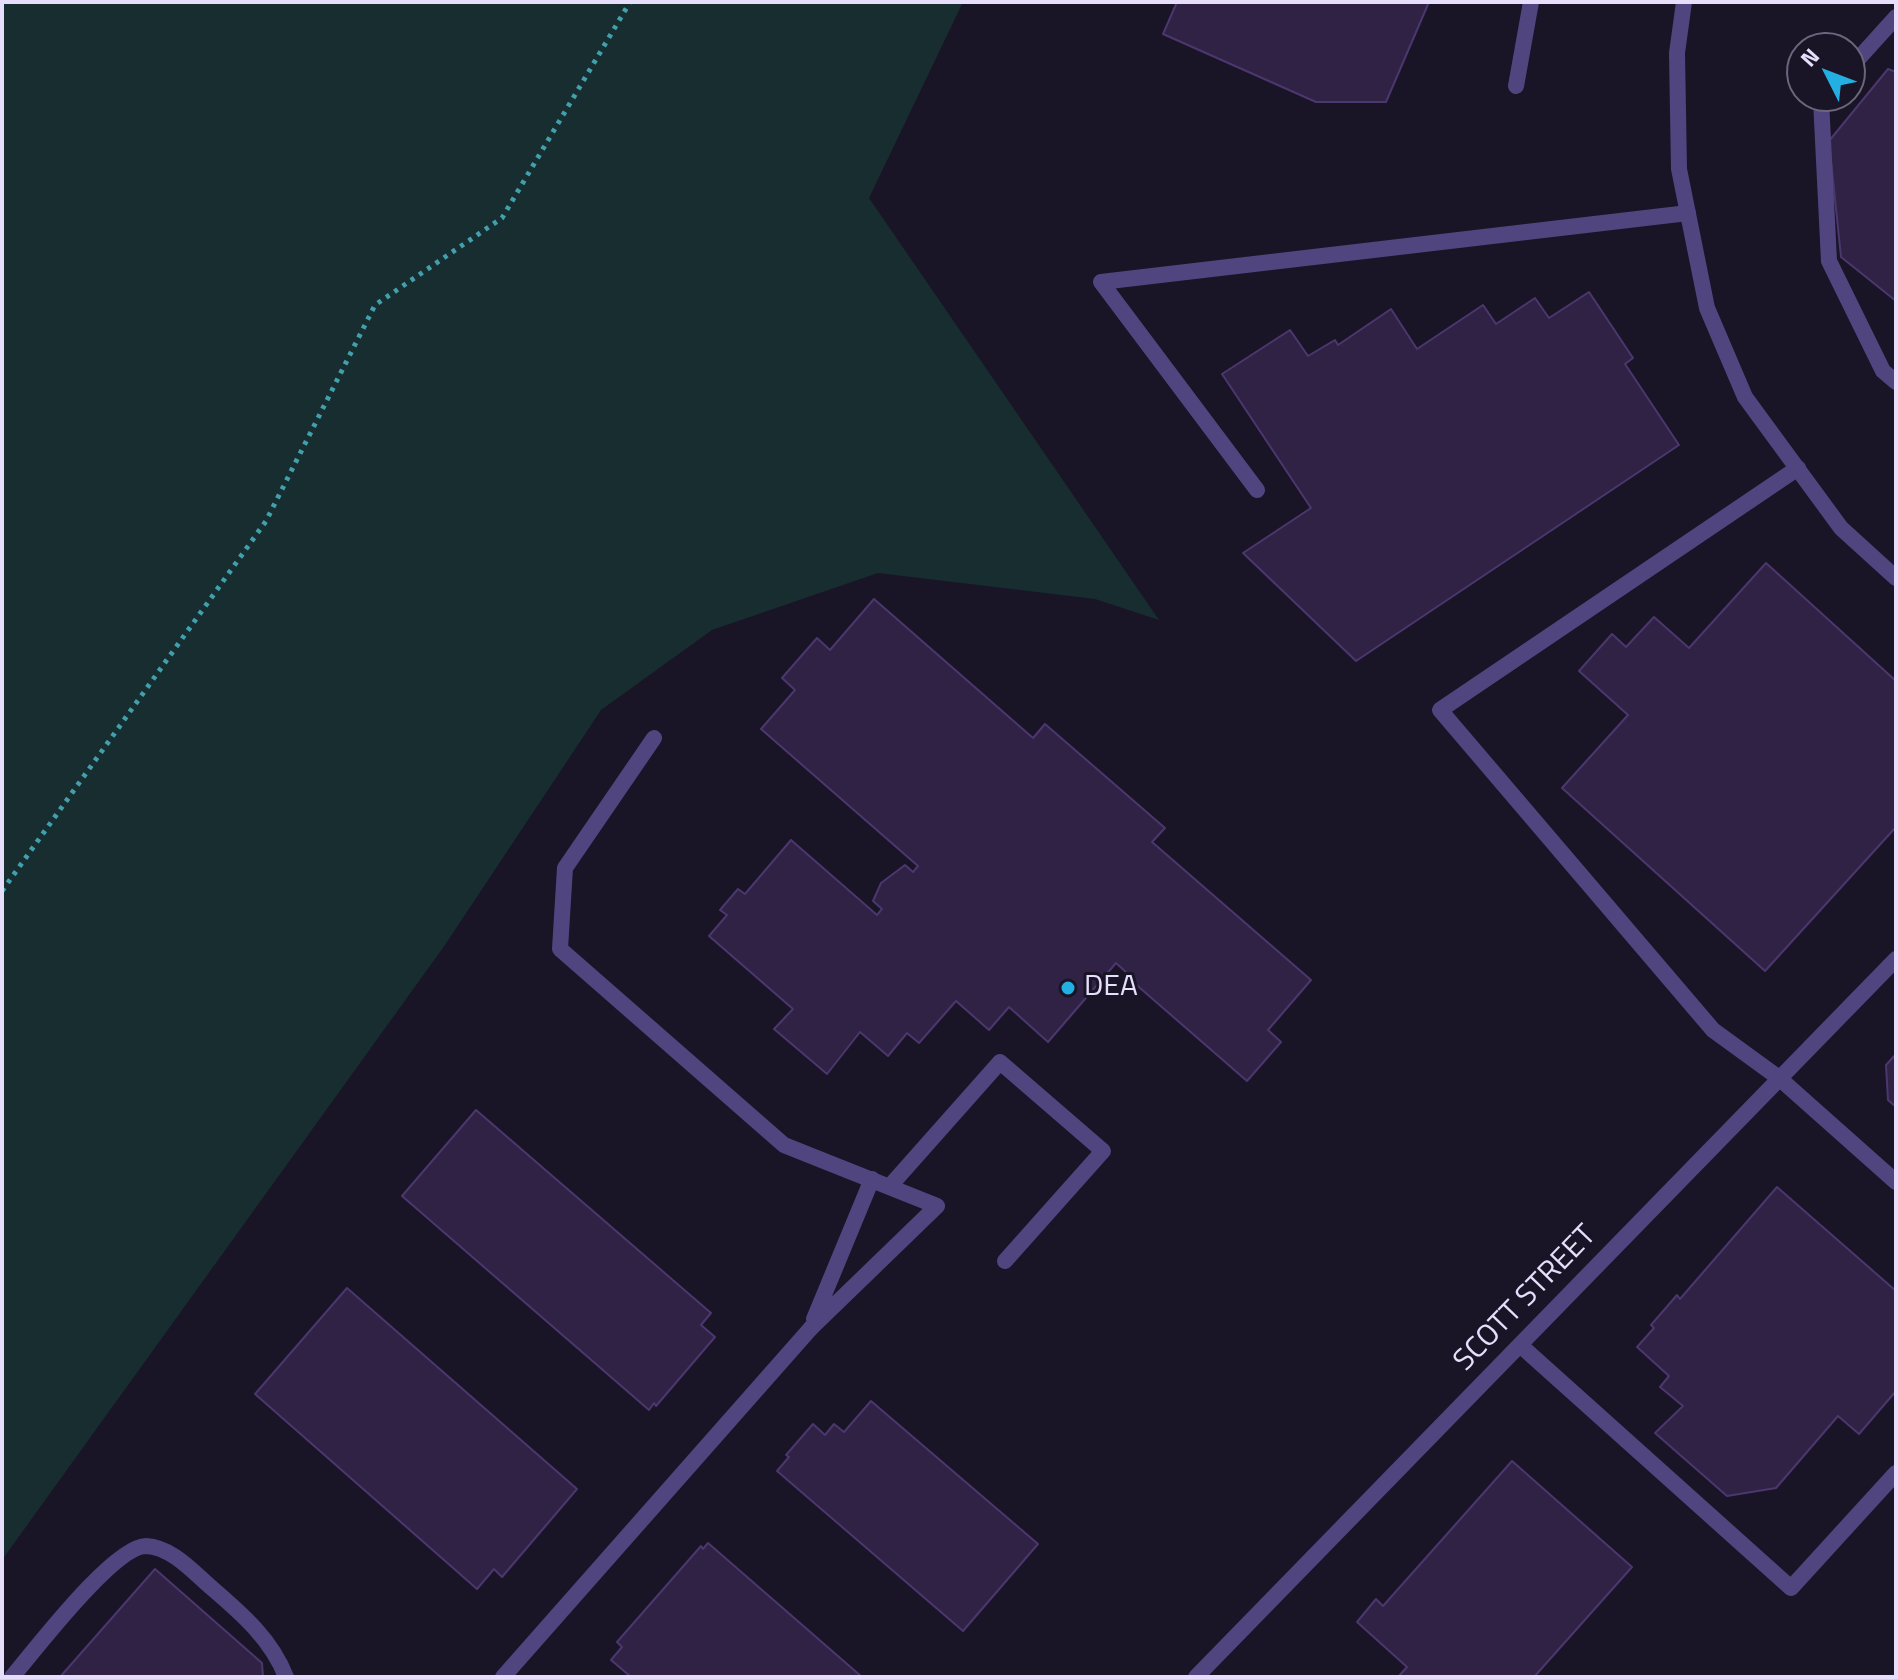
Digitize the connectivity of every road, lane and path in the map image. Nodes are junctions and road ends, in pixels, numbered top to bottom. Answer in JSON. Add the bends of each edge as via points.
{"nodes":[{"id":1,"x":630,"y":2,"type":"edge"},
{"id":2,"x":1531,"y":2,"type":"edge"},
{"id":3,"x":1684,"y":2,"type":"edge"},
{"id":4,"x":1896,"y":17,"type":"edge"},
{"id":5,"x":1866,"y":50,"type":"edge"},
{"id":6,"x":1516,"y":86,"type":"dead end"},
{"id":7,"x":1822,"y":112,"type":"edge"},
{"id":8,"x":1688,"y":213,"type":"junction"},
{"id":9,"x":1896,"y":382,"type":"edge"},
{"id":10,"x":1798,"y":468,"type":"junction"},
{"id":11,"x":1257,"y":490,"type":"dead end"},
{"id":12,"x":1896,"y":578,"type":"edge"},
{"id":13,"x":654,"y":738,"type":"dead end"},
{"id":14,"x":2,"y":891,"type":"edge"},
{"id":15,"x":1896,"y":959,"type":"edge"},
{"id":16,"x":1779,"y":1078,"type":"junction"},
{"id":17,"x":872,"y":1179,"type":"junction"},
{"id":18,"x":1896,"y":1182,"type":"edge"},
{"id":19,"x":890,"y":1186,"type":"junction"},
{"id":20,"x":1005,"y":1261,"type":"dead end"},
{"id":21,"x":811,"y":1328,"type":"junction"},
{"id":22,"x":1520,"y":1345,"type":"junction"},
{"id":23,"x":1896,"y":1473,"type":"edge"},
{"id":24,"x":12,"y":1677,"type":"edge"},
{"id":25,"x":286,"y":1677,"type":"edge"},
{"id":26,"x":503,"y":1677,"type":"edge"},
{"id":27,"x":1196,"y":1677,"type":"edge"}],
"edges":[{"from":1,"to":14,"type":"path","via":[[502,218],[375,305],[266,521]]},
{"from":2,"to":6,"type":"street"},
{"from":3,"to":8,"type":"street","via":[[1677,53],[1679,169]]},
{"from":4,"to":5,"type":"street"},
{"from":7,"to":9,"type":"street","via":[[1829,261],[1883,371]]},
{"from":8,"to":10,"type":"street","via":[[1707,308],[1745,397]]},
{"from":8,"to":11,"type":"street","via":[[1101,282]]},
{"from":10,"to":12,"type":"street","via":[[1841,528]]},
{"from":10,"to":16,"type":"street","via":[[1440,710],[1713,1030]]},
{"from":13,"to":17,"type":"street","via":[[565,868],[560,949],[784,1145]]},
{"from":15,"to":16,"type":"street","name":"SCOTT STREET"},
{"from":16,"to":18,"type":"street"},
{"from":16,"to":22,"type":"street","name":"SCOTT STREET"},
{"from":17,"to":19,"type":"street"},
{"from":17,"to":21,"type":"street"},
{"from":19,"to":20,"type":"street","via":[[1000,1062],[1103,1151]]},
{"from":19,"to":21,"type":"street","via":[[937,1206]]},
{"from":21,"to":26,"type":"street"},
{"from":22,"to":23,"type":"street","via":[[1791,1588]]},
{"from":22,"to":27,"type":"street","name":"SCOTT STREET"},
{"from":24,"to":25,"type":"street","via":[[99,1576],[130,1550],[148,1546],[175,1556],[251,1622]]}]}
